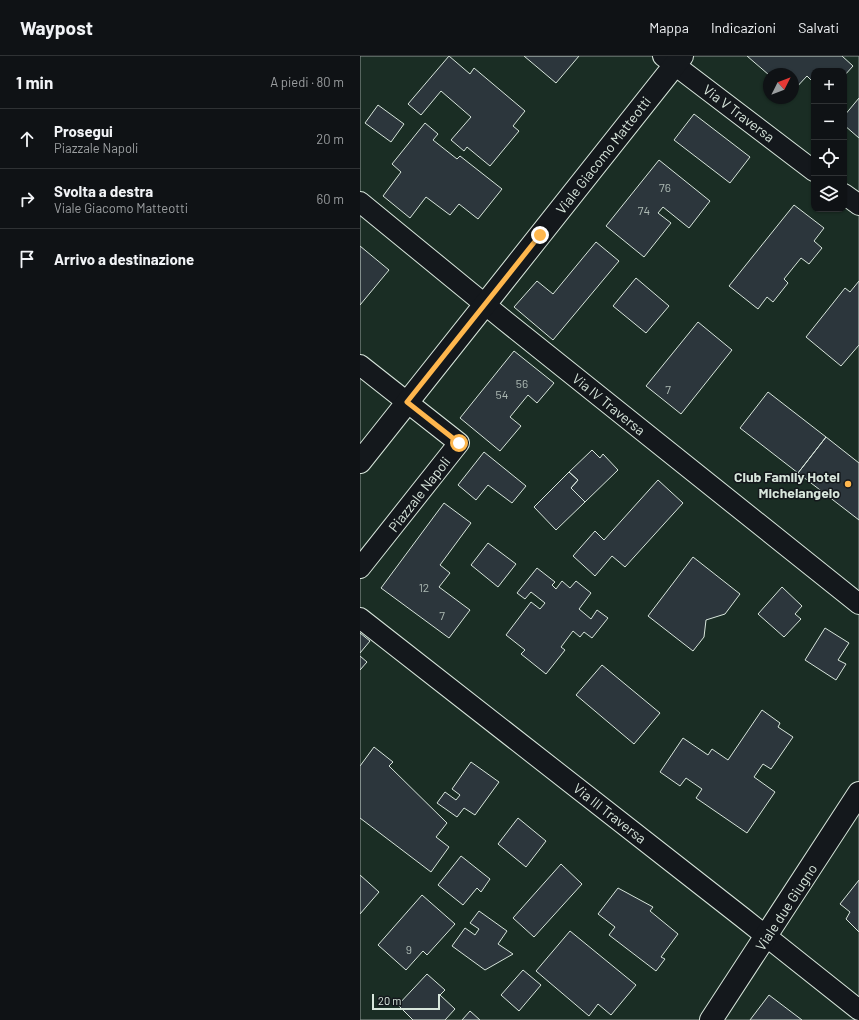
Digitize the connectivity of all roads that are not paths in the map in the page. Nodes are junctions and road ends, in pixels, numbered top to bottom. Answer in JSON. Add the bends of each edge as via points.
{"nodes":[{"id":1,"x":674,"y":59,"type":"edge"},
{"id":2,"x":811,"y":169,"type":"edge"},
{"id":3,"x":847,"y":196,"type":"edge"},
{"id":4,"x":360,"y":202,"type":"edge"},
{"id":5,"x":859,"y":205,"type":"edge"},
{"id":6,"x":485,"y":305,"type":"junction"},
{"id":7,"x":360,"y":365,"type":"edge"},
{"id":8,"x":407,"y":402,"type":"junction"},
{"id":9,"x":360,"y":462,"type":"edge"},
{"id":10,"x":360,"y":568,"type":"edge"},
{"id":11,"x":859,"y":604,"type":"edge"},
{"id":12,"x":360,"y":618,"type":"edge"},
{"id":13,"x":859,"y":793,"type":"edge"},
{"id":14,"x":767,"y":936,"type":"junction"},
{"id":15,"x":859,"y":1010,"type":"edge"},
{"id":16,"x":711,"y":1020,"type":"edge"}],
"edges":[{"from":1,"to":2,"type":"street","name":"Via V Traversa"},
{"from":1,"to":6,"type":"street","name":"Viale Giacomo Matteotti"},
{"from":3,"to":5,"type":"street"},
{"from":4,"to":6,"type":"street","name":"Via IV Traversa"},
{"from":6,"to":8,"type":"street","name":"Viale Giacomo Matteotti"},
{"from":6,"to":11,"type":"street","name":"Via IV Traversa"},
{"from":7,"to":8,"type":"street","name":"Piazzale Napoli"},
{"from":8,"to":9,"type":"street","name":"Viale Giacomo Matteotti"},
{"from":8,"to":10,"type":"street","name":"Piazzale Napoli","via":[[459,443]]},
{"from":12,"to":14,"type":"street","name":"Via III Traversa"},
{"from":13,"to":14,"type":"street","name":"Viale due Giugno"},
{"from":14,"to":15,"type":"street","name":"Via III Traversa"},
{"from":14,"to":16,"type":"street","name":"Viale due Giugno"}]}
